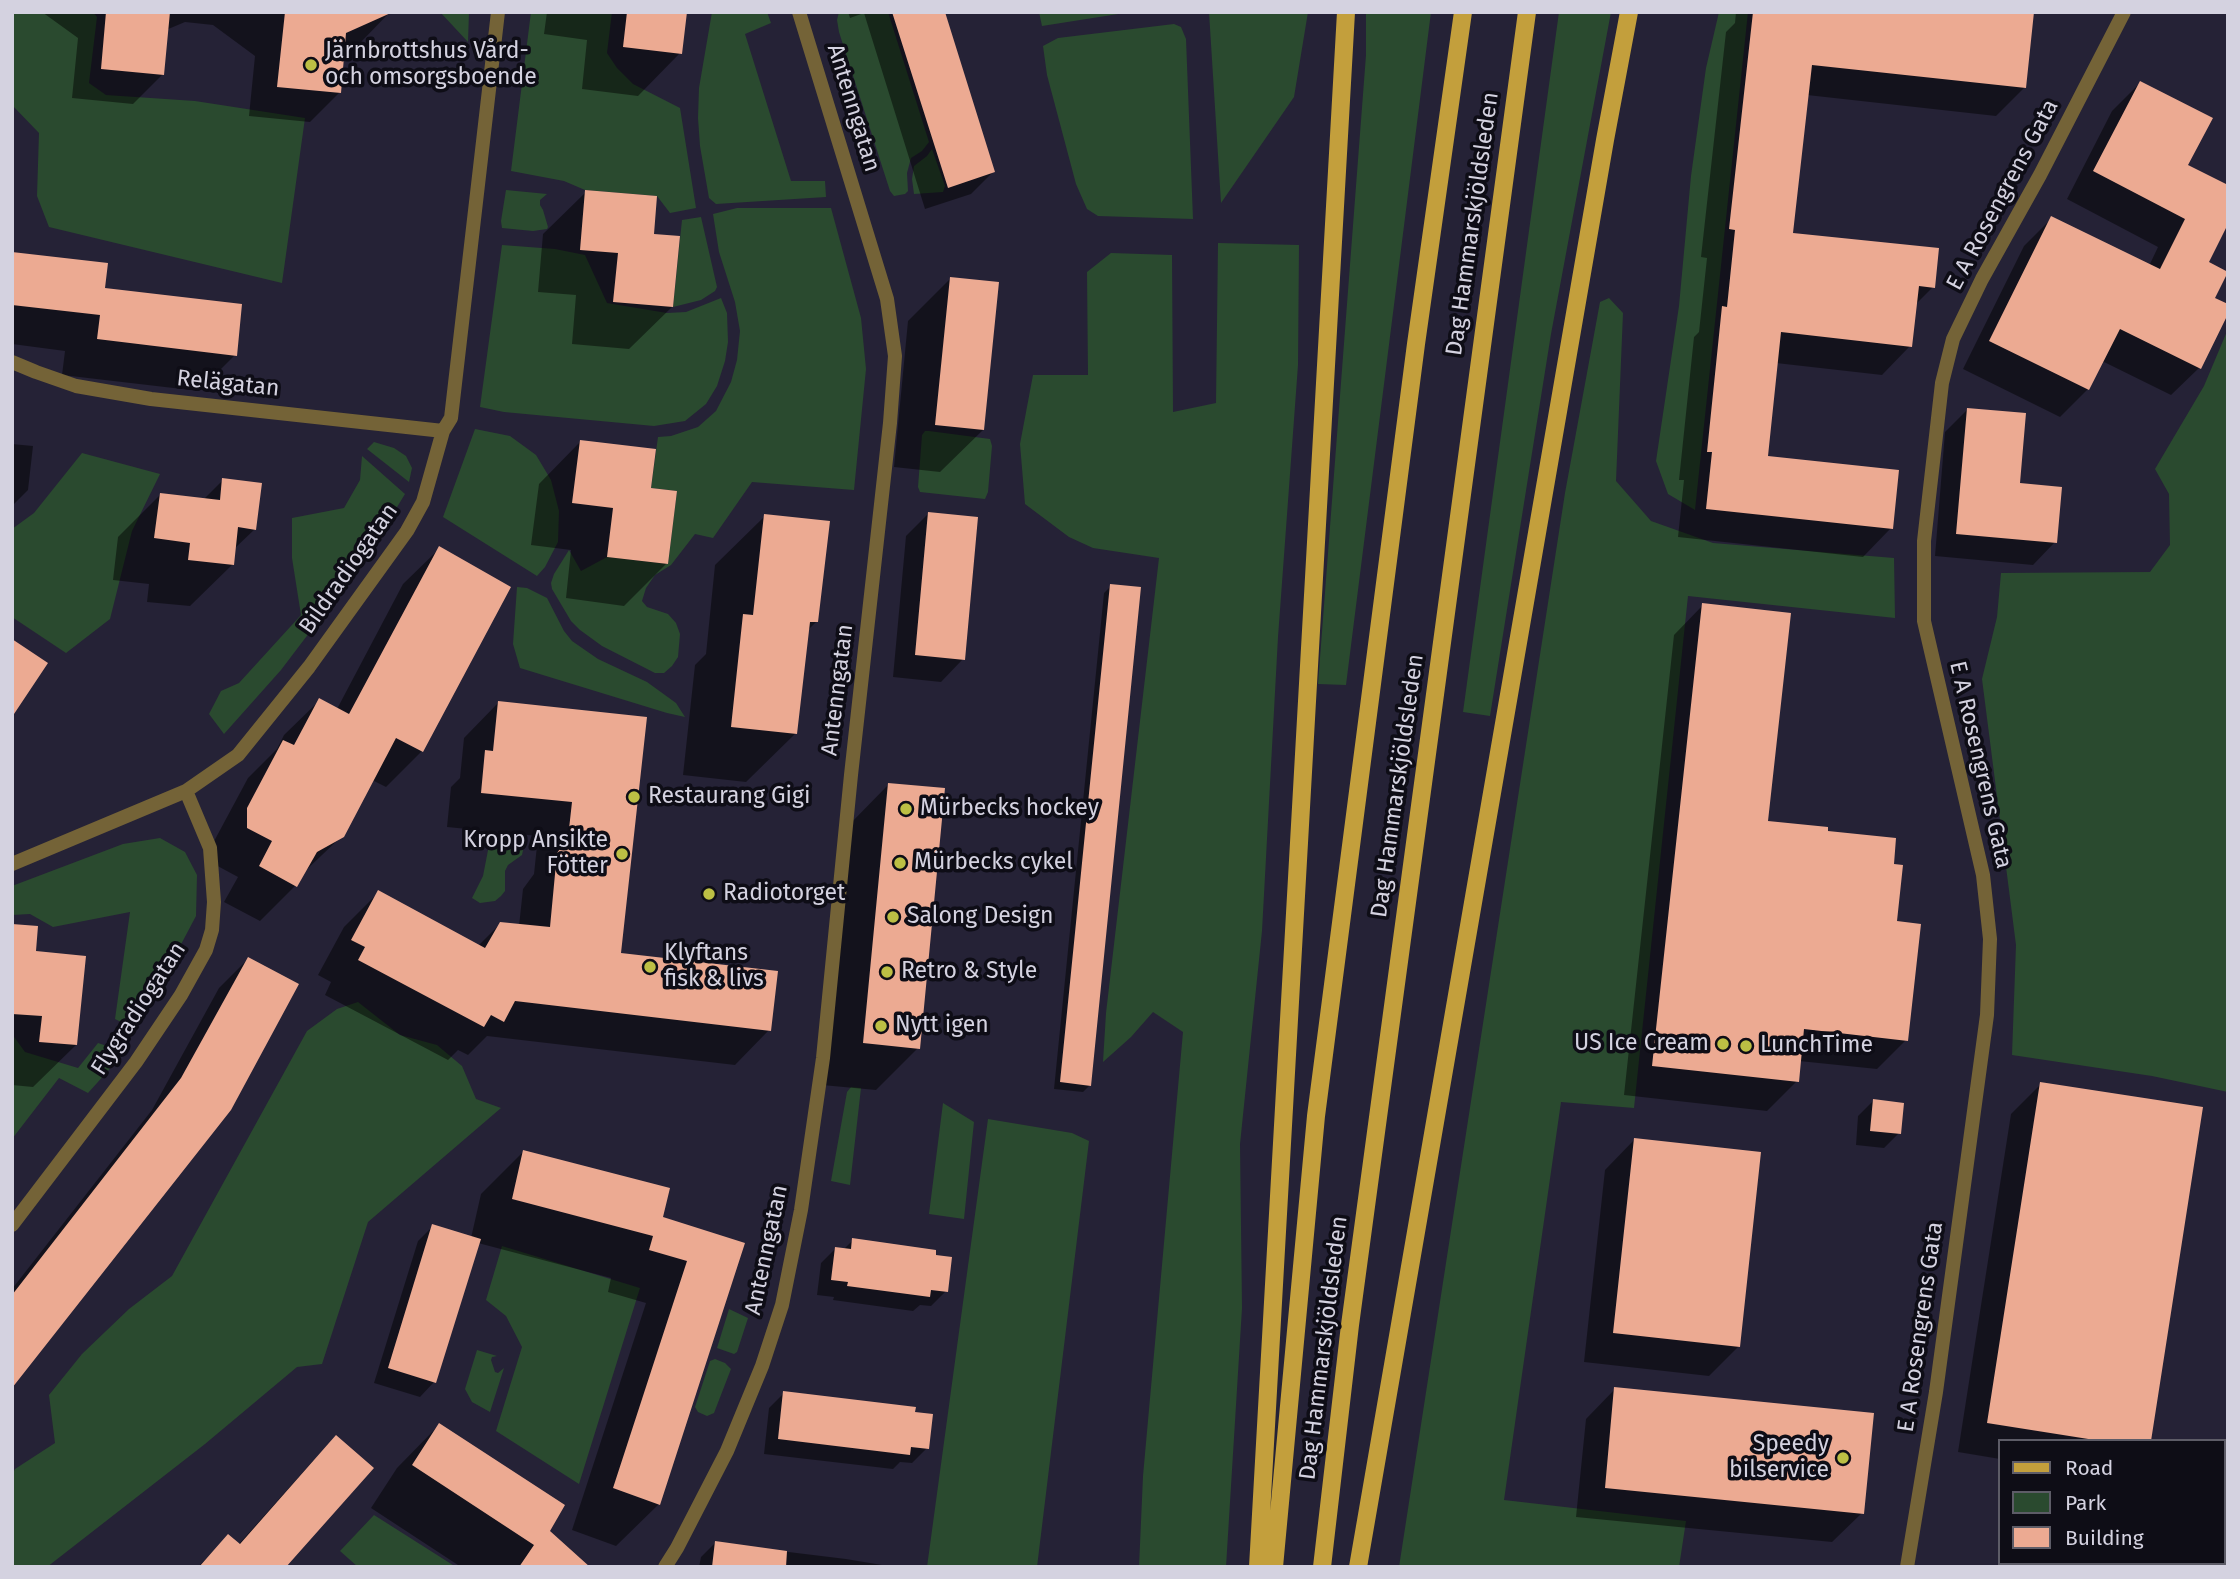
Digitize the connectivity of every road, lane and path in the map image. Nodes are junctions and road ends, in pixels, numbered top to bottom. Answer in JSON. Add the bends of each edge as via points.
{"nodes":[{"id":1,"x":498,"y":12,"type":"edge"},
{"id":2,"x":799,"y":12,"type":"edge"},
{"id":3,"x":1346,"y":12,"type":"edge"},
{"id":4,"x":1463,"y":12,"type":"edge"},
{"id":5,"x":1527,"y":12,"type":"edge"},
{"id":6,"x":1629,"y":12,"type":"edge"},
{"id":7,"x":2124,"y":12,"type":"edge"},
{"id":8,"x":12,"y":362,"type":"edge"},
{"id":9,"x":443,"y":431,"type":"junction"},
{"id":10,"x":186,"y":791,"type":"junction"},
{"id":11,"x":12,"y":864,"type":"edge"},
{"id":12,"x":12,"y":1225,"type":"edge"},
{"id":13,"x":665,"y":1567,"type":"edge"},
{"id":14,"x":1258,"y":1567,"type":"edge"},
{"id":15,"x":1274,"y":1567,"type":"edge"},
{"id":16,"x":1322,"y":1567,"type":"edge"},
{"id":17,"x":1359,"y":1567,"type":"edge"},
{"id":18,"x":1908,"y":1567,"type":"edge"}],
"edges":[{"from":1,"to":9,"type":"street","name":"Bildradiogatan","via":[[451,418]]},
{"from":2,"to":13,"type":"street","name":"Antenngatan","via":[[887,299],[895,356],[890,423],[823,1058],[798,1224],[782,1304],[762,1366],[727,1451]]},
{"from":3,"to":14,"type":"main road"},
{"from":4,"to":15,"type":"main road","name":"Dag Hammarskjöldsleden","via":[[1315,1116]]},
{"from":5,"to":16,"type":"main road","name":"Dag Hammarskjöldsleden","via":[[1352,1311]]},
{"from":6,"to":17,"type":"main road"},
{"from":7,"to":18,"type":"street","name":"E A Rosengrens Gata","via":[[1982,279],[1953,339],[1942,383],[1923,541],[1924,621],[1983,875],[1990,939],[1987,1015]]},
{"from":8,"to":9,"type":"street","name":"Relägatan","via":[[76,386],[151,399]]},
{"from":9,"to":10,"type":"street","name":"Bildradiogatan","via":[[423,502],[407,531],[309,667],[237,755]]},
{"from":10,"to":11,"type":"street","name":"Bildradiogatan"},
{"from":10,"to":12,"type":"street","name":"Flygradiogatan","via":[[211,848],[214,902],[206,950],[136,1062]]}]}
